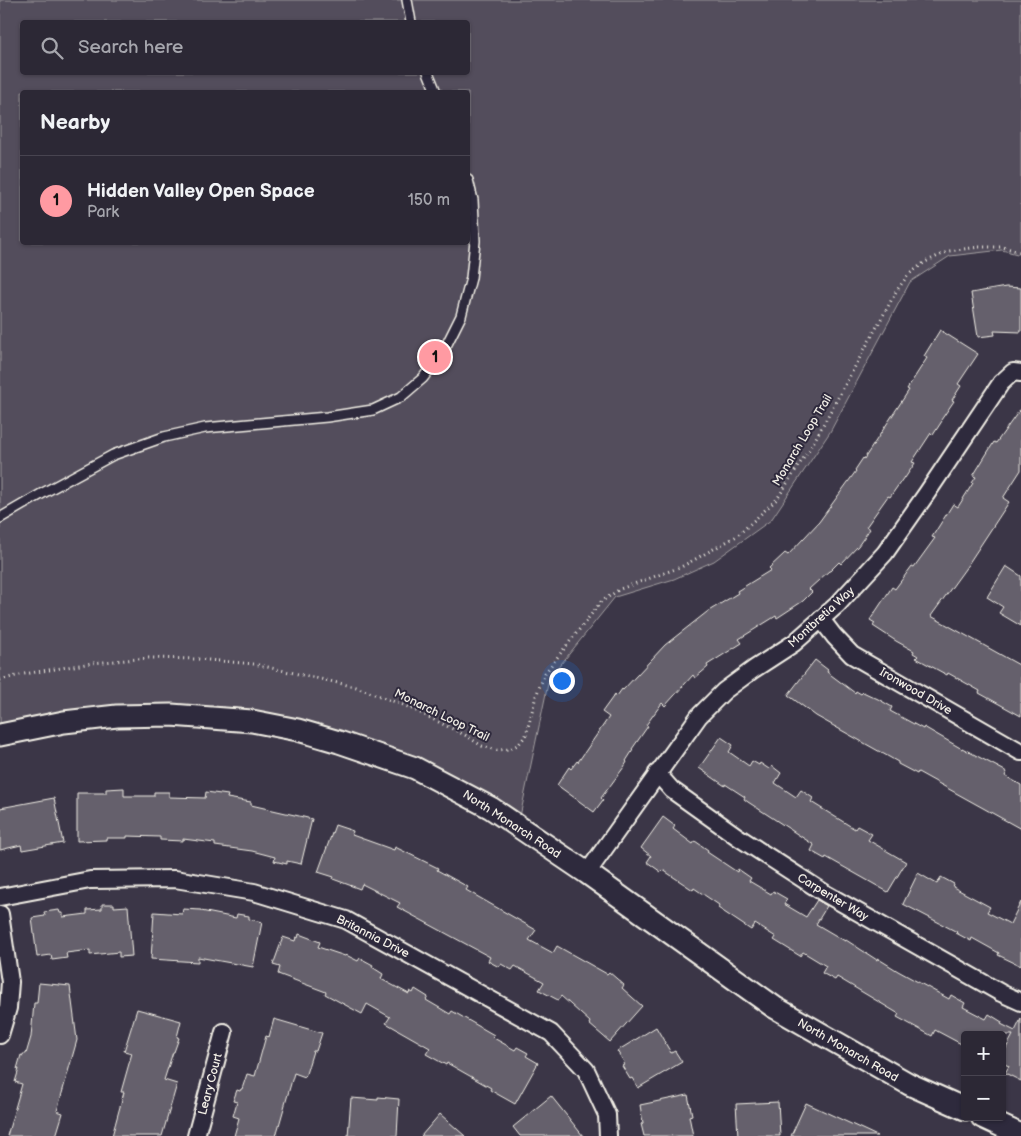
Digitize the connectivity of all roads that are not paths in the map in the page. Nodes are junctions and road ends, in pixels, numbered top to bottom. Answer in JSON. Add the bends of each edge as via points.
{"nodes":[{"id":1,"x":407,"y":0,"type":"edge"},
{"id":2,"x":410,"y":20,"type":"edge"},
{"id":3,"x":429,"y":75,"type":"edge"},
{"id":4,"x":435,"y":90,"type":"edge"},
{"id":5,"x":470,"y":188,"type":"edge"},
{"id":6,"x":1021,"y":373,"type":"edge"},
{"id":7,"x":0,"y":518,"type":"edge"},
{"id":8,"x":821,"y":619,"type":"junction"},
{"id":9,"x":0,"y":736,"type":"edge"},
{"id":10,"x":1021,"y":752,"type":"edge"},
{"id":11,"x":657,"y":773,"type":"junction"},
{"id":12,"x":587,"y":873,"type":"junction"},
{"id":13,"x":0,"y":897,"type":"edge"},
{"id":14,"x":0,"y":914,"type":"edge"},
{"id":15,"x":1021,"y":1002,"type":"edge"},
{"id":16,"x":224,"y":1032,"type":"dead end"},
{"id":17,"x":0,"y":1036,"type":"edge"},
{"id":18,"x":961,"y":1107,"type":"edge"},
{"id":19,"x":991,"y":1121,"type":"edge"},
{"id":20,"x":1021,"y":1135,"type":"edge"},
{"id":21,"x":196,"y":1136,"type":"edge"},
{"id":22,"x":608,"y":1136,"type":"edge"}],
"edges":[{"from":1,"to":2,"type":"lane"},
{"from":3,"to":4,"type":"lane"},
{"from":5,"to":7,"type":"lane","via":[[475,240],[471,278],[461,316],[444,350],[423,378],[401,397],[372,410],[327,418],[205,428],[164,437],[113,455]]},
{"from":6,"to":8,"type":"street","name":"Montbretia Way","via":[[1013,372],[1001,383],[885,553]]},
{"from":8,"to":10,"type":"street","name":"Ironwood Drive","via":[[852,655]]},
{"from":8,"to":11,"type":"street","name":"Montbretia Way","via":[[794,643],[724,691],[699,716]]},
{"from":9,"to":12,"type":"street","name":"North Monarch Road","via":[[64,722],[144,715],[252,721],[298,730],[415,768],[491,808]]},
{"from":11,"to":12,"type":"street","name":"Montbretia Way"},
{"from":11,"to":15,"type":"street","name":"Carpenter Way","via":[[672,790],[826,894]]},
{"from":12,"to":18,"type":"street","name":"North Monarch Road","via":[[774,1007],[910,1084]]},
{"from":13,"to":22,"type":"street","name":"Britannia Drive","via":[[90,880],[175,879],[254,892],[346,920],[551,1033],[586,1070],[607,1114]]},
{"from":14,"to":17,"type":"street","via":[[10,982],[8,1008]]},
{"from":16,"to":21,"type":"street","name":"Leary Court"},
{"from":19,"to":20,"type":"street"}]}
